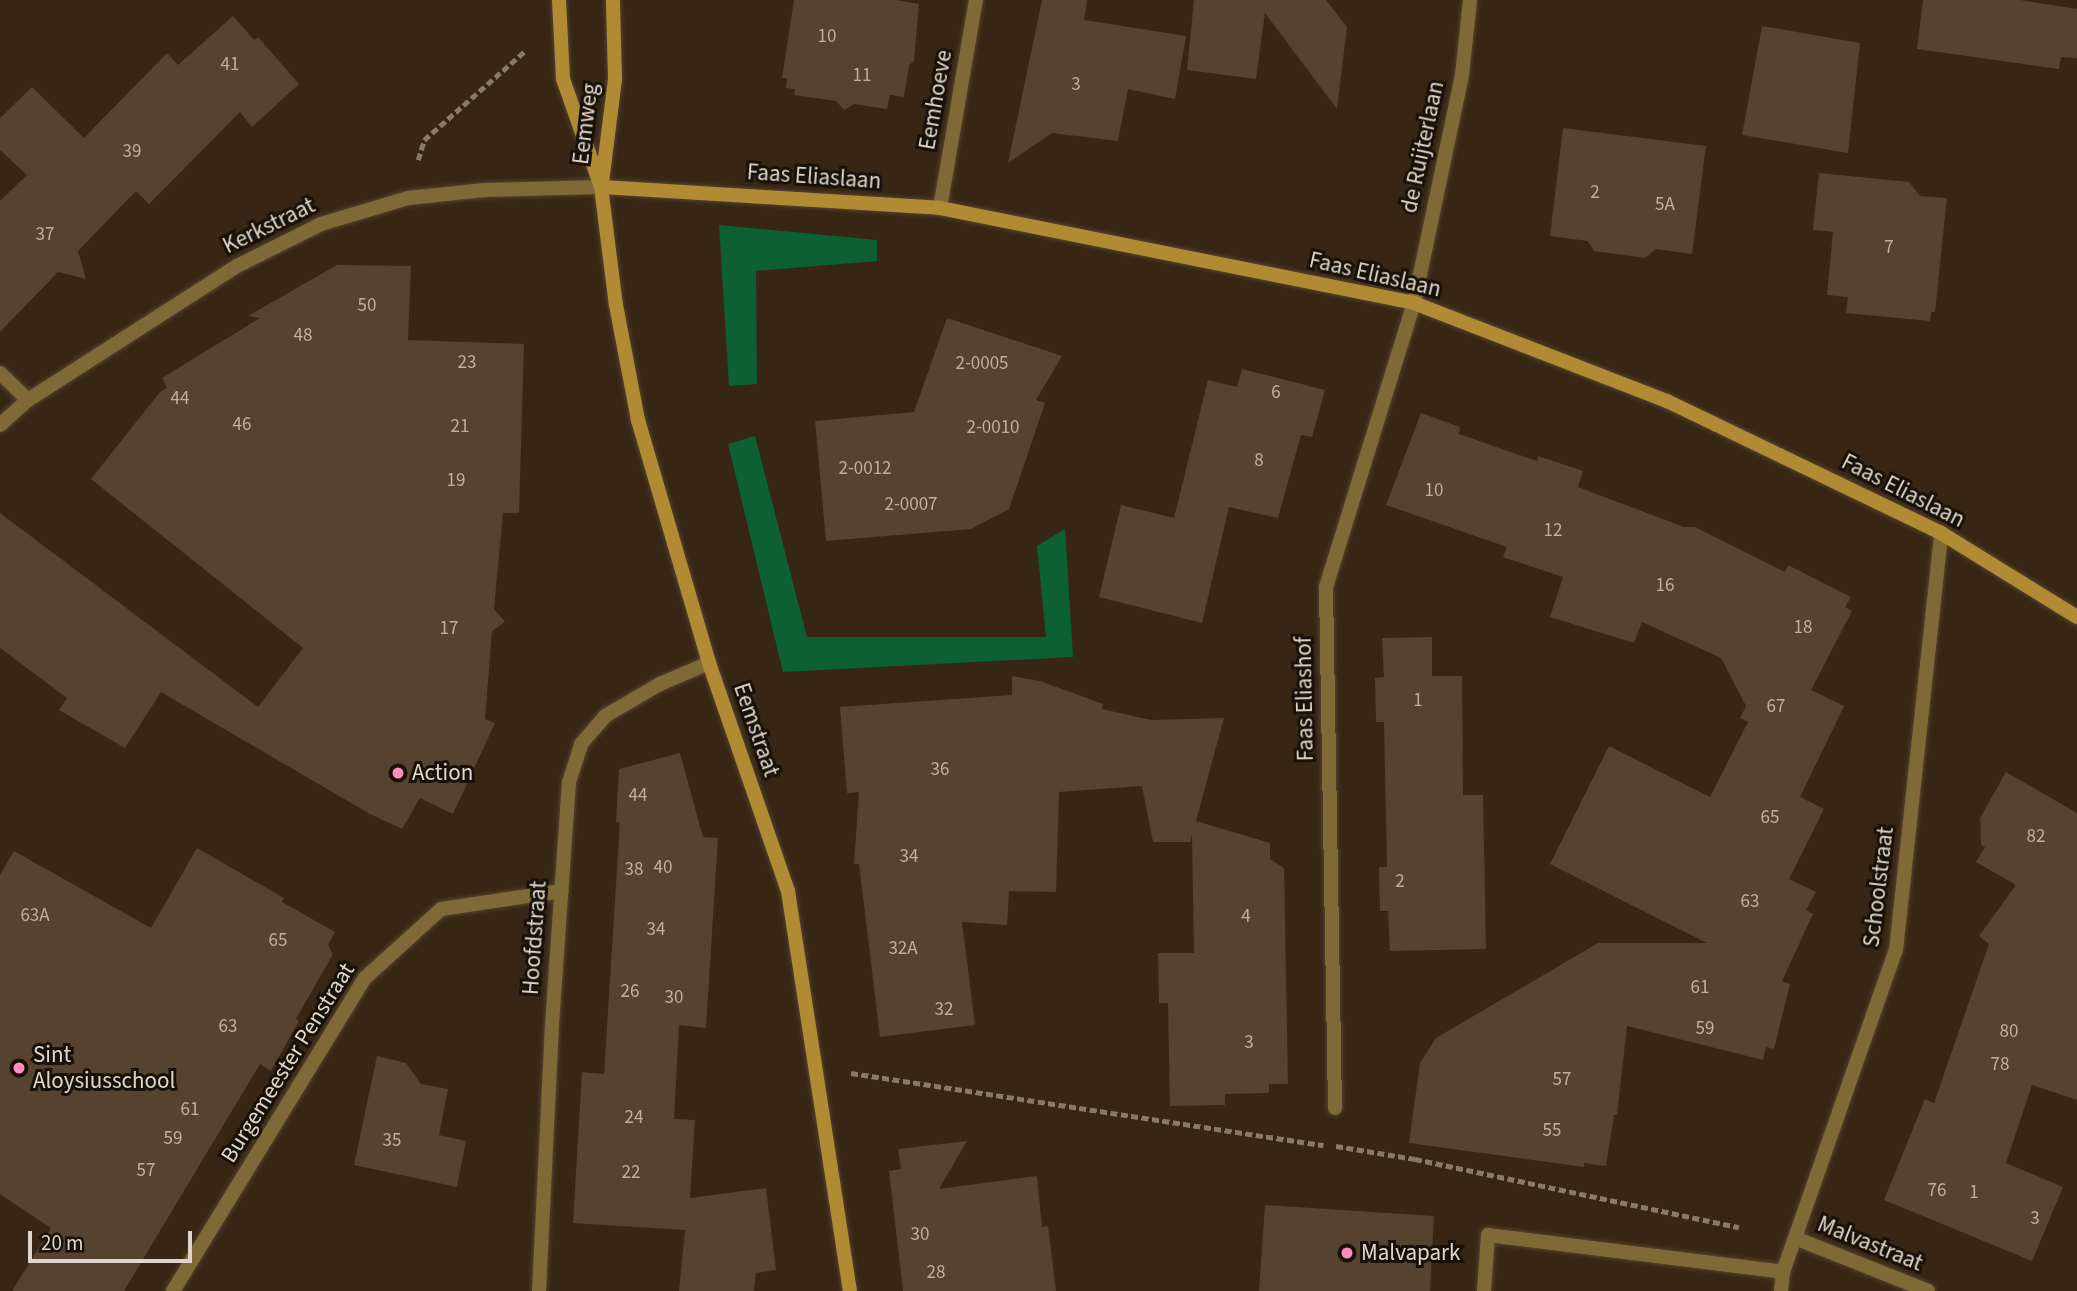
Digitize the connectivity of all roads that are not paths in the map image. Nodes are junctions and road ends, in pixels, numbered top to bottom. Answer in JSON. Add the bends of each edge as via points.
{"nodes":[{"id":1,"x":559,"y":0,"type":"edge"},
{"id":2,"x":613,"y":0,"type":"edge"},
{"id":3,"x":976,"y":0,"type":"edge"},
{"id":4,"x":1470,"y":0,"type":"edge"},
{"id":5,"x":601,"y":187,"type":"junction"},
{"id":6,"x":940,"y":208,"type":"junction"},
{"id":7,"x":1415,"y":303,"type":"junction"},
{"id":8,"x":0,"y":373,"type":"edge"},
{"id":9,"x":28,"y":400,"type":"junction"},
{"id":10,"x":0,"y":425,"type":"edge"},
{"id":11,"x":1941,"y":533,"type":"junction"},
{"id":12,"x":2077,"y":617,"type":"edge"},
{"id":13,"x":709,"y":663,"type":"junction"},
{"id":14,"x":562,"y":891,"type":"junction"},
{"id":15,"x":1335,"y":1108,"type":"dead end"},
{"id":16,"x":1795,"y":1238,"type":"junction"},
{"id":17,"x":1783,"y":1272,"type":"junction"},
{"id":18,"x":173,"y":1291,"type":"edge"},
{"id":19,"x":539,"y":1291,"type":"edge"},
{"id":20,"x":850,"y":1291,"type":"edge"},
{"id":21,"x":1484,"y":1291,"type":"edge"},
{"id":22,"x":1781,"y":1291,"type":"edge"},
{"id":23,"x":1928,"y":1291,"type":"edge"}],
"edges":[{"from":1,"to":5,"type":"main road","name":"Eemweg","via":[[563,79]]},
{"from":2,"to":5,"type":"main road","name":"Eemweg","via":[[615,79]]},
{"from":3,"to":6,"type":"street","name":"Eemhoeve"},
{"from":4,"to":7,"type":"street","name":"de Ruijterlaan","via":[[1462,75]]},
{"from":5,"to":6,"type":"main road","name":"Faas Eliaslaan"},
{"from":5,"to":9,"type":"street","name":"Kerkstraat","via":[[485,190],[408,198],[321,223],[237,266]]},
{"from":5,"to":13,"type":"main road","name":"Eemstraat","via":[[616,306],[638,419]]},
{"from":6,"to":7,"type":"main road","name":"Faas Eliaslaan"},
{"from":7,"to":11,"type":"main road","name":"Faas Eliaslaan","via":[[1667,401]]},
{"from":7,"to":15,"type":"street","name":"Faas Eliashof","via":[[1326,587]]},
{"from":8,"to":9,"type":"street"},
{"from":9,"to":10,"type":"street","name":"Kerkstraat"},
{"from":11,"to":12,"type":"main road","name":"Faas Eliaslaan"},
{"from":11,"to":16,"type":"street","name":"Schoolstraat","via":[[1896,950]]},
{"from":13,"to":14,"type":"street","name":"Hoofdstraat","via":[[660,684],[605,716],[581,744],[569,782]]},
{"from":13,"to":20,"type":"main road","name":"Eemstraat","via":[[788,891]]},
{"from":14,"to":18,"type":"street","name":"Burgemeester Penstraat","via":[[441,909],[365,978]]},
{"from":14,"to":19,"type":"street","name":"Hoofdstraat"},
{"from":16,"to":17,"type":"street","name":"Schoolstraat"},
{"from":16,"to":23,"type":"street","name":"Malvastraat"},
{"from":17,"to":21,"type":"street","via":[[1488,1235]]},
{"from":17,"to":22,"type":"street","name":"Schoolstraat"}]}
